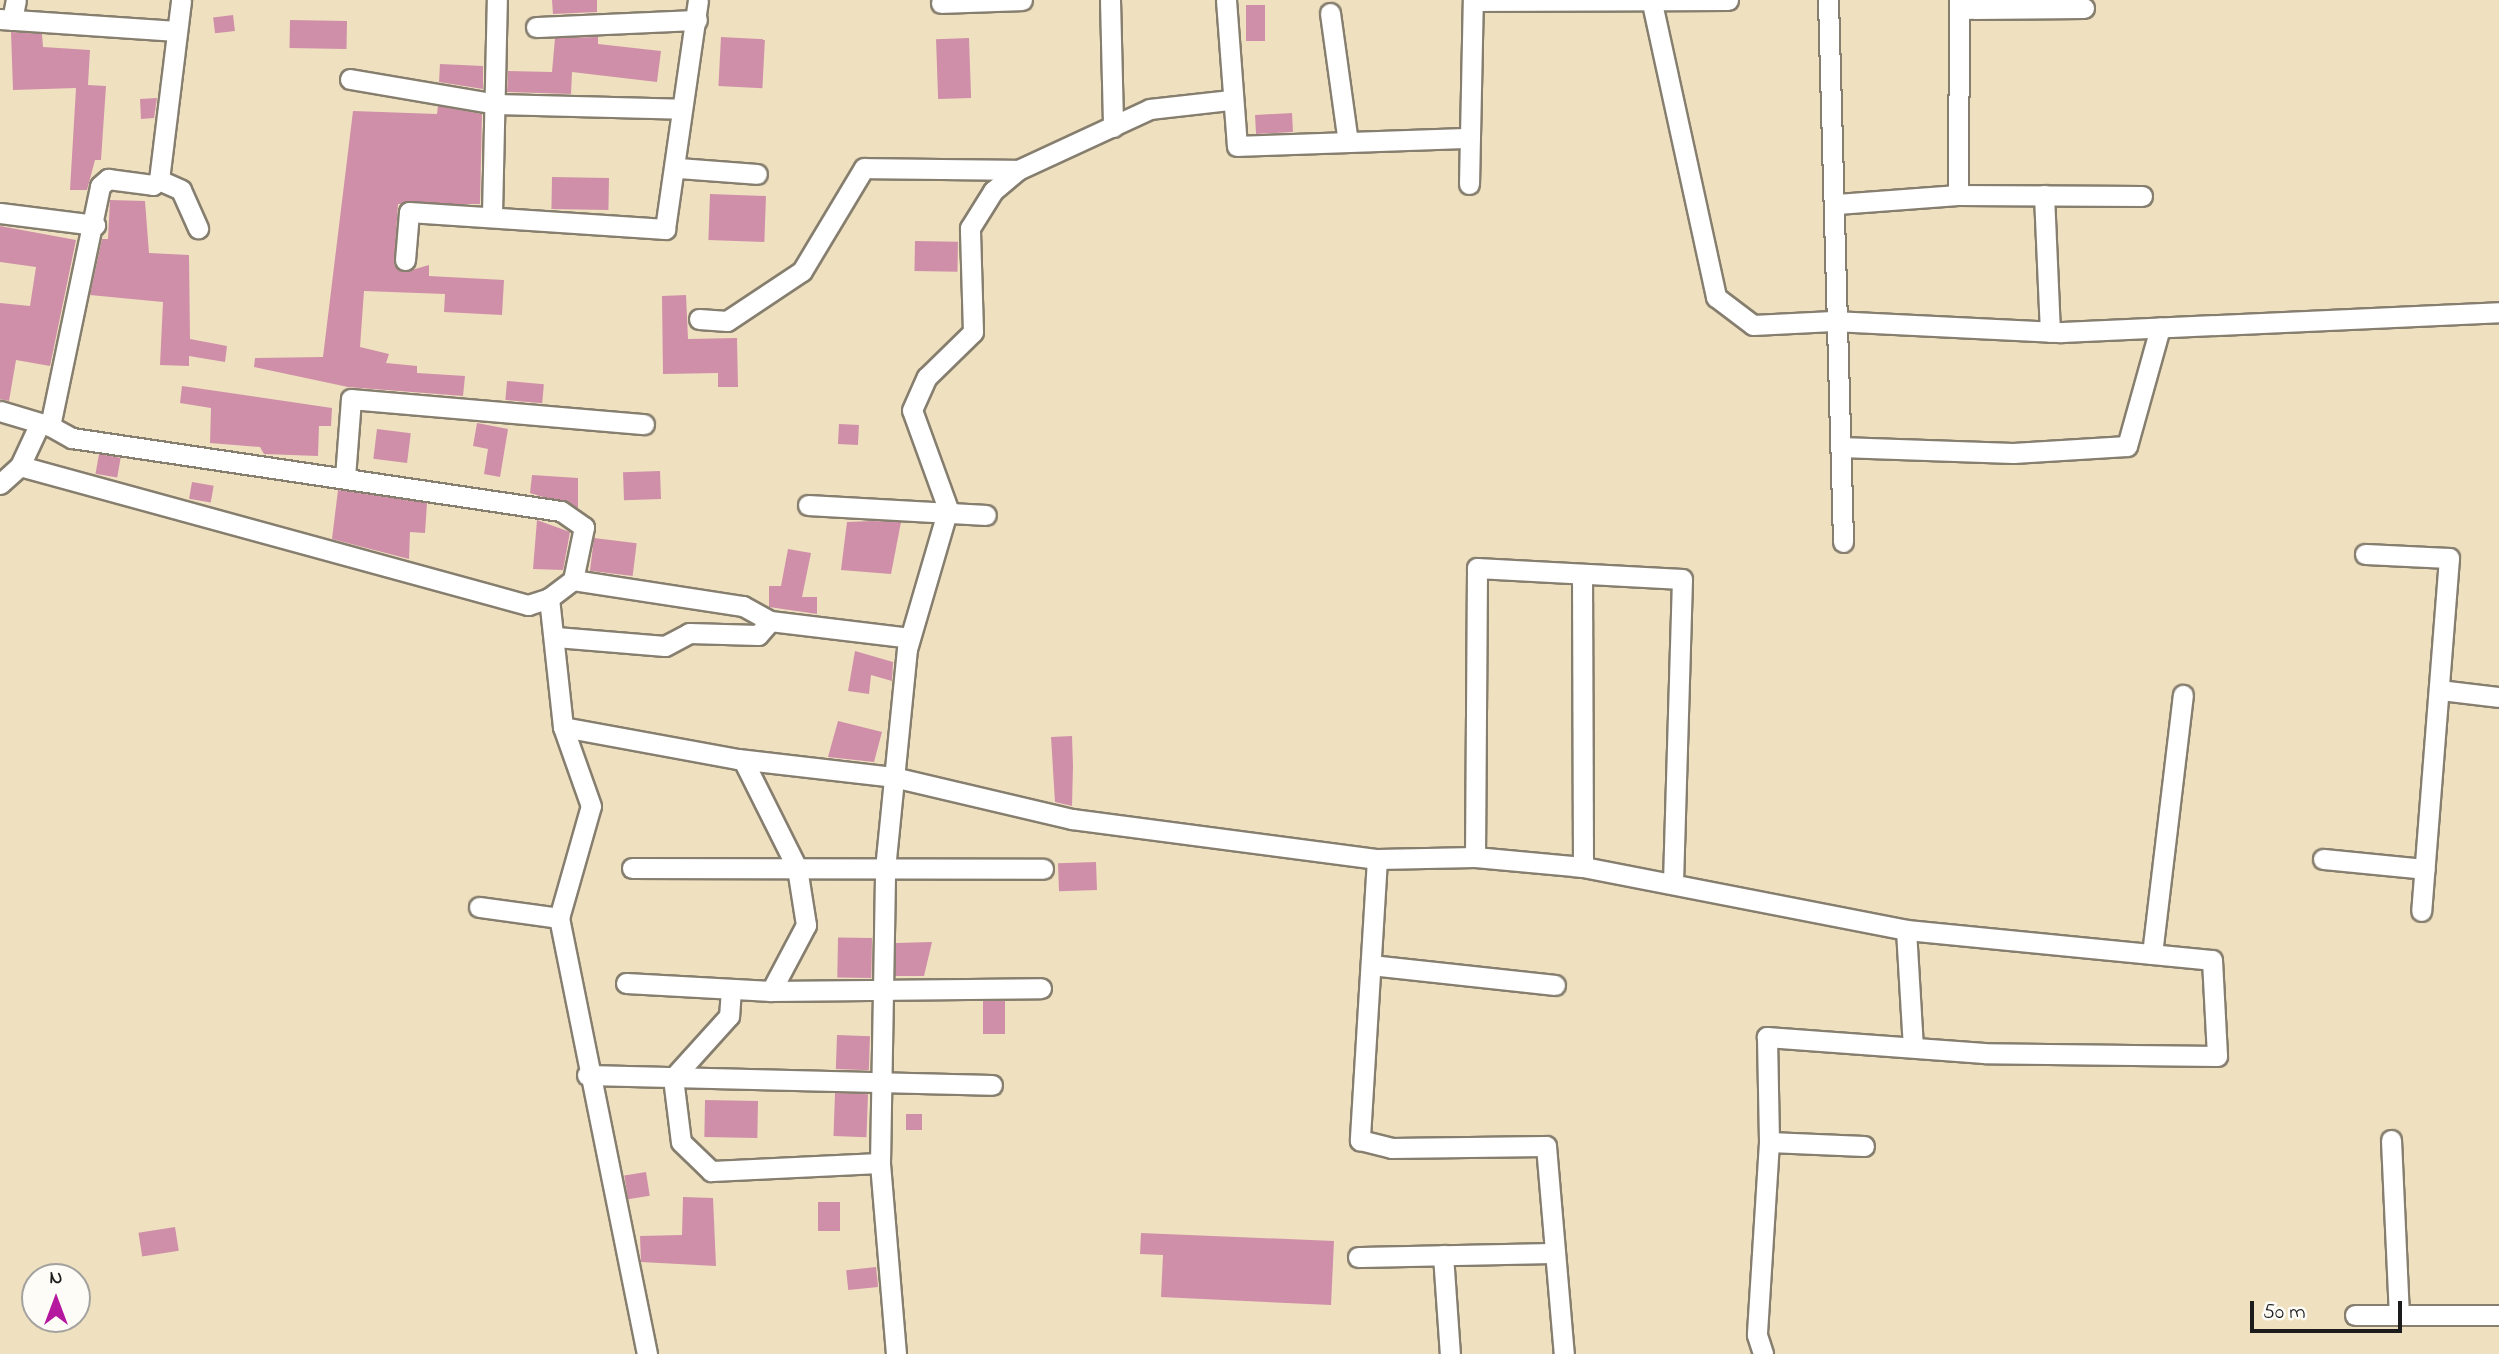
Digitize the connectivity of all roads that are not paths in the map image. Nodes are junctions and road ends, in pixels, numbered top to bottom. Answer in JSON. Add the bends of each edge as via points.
{"nodes":[{"id":1,"x":16,"y":0,"type":"edge"},
{"id":2,"x":181,"y":0,"type":"edge"},
{"id":3,"x":497,"y":0,"type":"edge"},
{"id":4,"x":1022,"y":0,"type":"edge"},
{"id":5,"x":1110,"y":0,"type":"edge"},
{"id":6,"x":1226,"y":0,"type":"edge"},
{"id":7,"x":1473,"y":0,"type":"edge"},
{"id":8,"x":1728,"y":0,"type":"edge"},
{"id":9,"x":1828,"y":0,"type":"edge"},
{"id":10,"x":941,"y":3,"type":"dead end"},
{"id":11,"x":1652,"y":3,"type":"junction"},
{"id":12,"x":1959,"y":4,"type":"edge"},
{"id":13,"x":2084,"y":8,"type":"dead end"},
{"id":14,"x":698,"y":10,"type":"edge"},
{"id":15,"x":1331,"y":13,"type":"dead end"},
{"id":16,"x":6,"y":20,"type":"edge"},
{"id":17,"x":536,"y":27,"type":"dead end"},
{"id":18,"x":177,"y":31,"type":"junction"},
{"id":19,"x":350,"y":79,"type":"dead end"},
{"id":20,"x":1230,"y":100,"type":"junction"},
{"id":21,"x":496,"y":104,"type":"junction"},
{"id":22,"x":681,"y":109,"type":"junction"},
{"id":23,"x":1113,"y":127,"type":"junction"},
{"id":24,"x":1470,"y":138,"type":"junction"},
{"id":25,"x":1348,"y":142,"type":"junction"},
{"id":26,"x":678,"y":168,"type":"junction"},
{"id":27,"x":1018,"y":170,"type":"junction"},
{"id":28,"x":757,"y":174,"type":"dead end"},
{"id":29,"x":159,"y":180,"type":"junction"},
{"id":30,"x":1469,"y":184,"type":"dead end"},
{"id":31,"x":1958,"y":195,"type":"junction"},
{"id":32,"x":2044,"y":195,"type":"junction"},
{"id":33,"x":2142,"y":196,"type":"dead end"},
{"id":34,"x":1838,"y":204,"type":"junction"},
{"id":35,"x":0,"y":213,"type":"edge"},
{"id":36,"x":492,"y":214,"type":"junction"},
{"id":37,"x":95,"y":225,"type":"junction"},
{"id":38,"x":198,"y":228,"type":"dead end"},
{"id":39,"x":404,"y":260,"type":"dead end"},
{"id":40,"x":2499,"y":312,"type":"edge"},
{"id":41,"x":699,"y":319,"type":"dead end"},
{"id":42,"x":1833,"y":321,"type":"junction"},
{"id":43,"x":2160,"y":328,"type":"junction"},
{"id":44,"x":2050,"y":332,"type":"junction"},
{"id":45,"x":0,"y":411,"type":"edge"},
{"id":46,"x":644,"y":424,"type":"dead end"},
{"id":47,"x":45,"y":425,"type":"junction"},
{"id":48,"x":1840,"y":447,"type":"junction"},
{"id":49,"x":20,"y":466,"type":"junction"},
{"id":50,"x":345,"y":477,"type":"junction"},
{"id":51,"x":0,"y":484,"type":"edge"},
{"id":52,"x":808,"y":505,"type":"dead end"},
{"id":53,"x":948,"y":509,"type":"junction"},
{"id":54,"x":986,"y":515,"type":"dead end"},
{"id":55,"x":1843,"y":542,"type":"dead end"},
{"id":56,"x":2365,"y":554,"type":"dead end"},
{"id":57,"x":1582,"y":573,"type":"junction"},
{"id":58,"x":573,"y":580,"type":"junction"},
{"id":59,"x":549,"y":598,"type":"junction"},
{"id":60,"x":770,"y":621,"type":"junction"},
{"id":61,"x":556,"y":637,"type":"junction"},
{"id":62,"x":911,"y":638,"type":"junction"},
{"id":63,"x":2440,"y":691,"type":"junction"},
{"id":64,"x":2183,"y":695,"type":"dead end"},
{"id":65,"x":2499,"y":697,"type":"edge"},
{"id":66,"x":563,"y":727,"type":"junction"},
{"id":67,"x":743,"y":760,"type":"junction"},
{"id":68,"x":893,"y":777,"type":"junction"},
{"id":69,"x":1475,"y":856,"type":"junction"},
{"id":70,"x":1377,"y":859,"type":"junction"},
{"id":71,"x":2323,"y":859,"type":"dead end"},
{"id":72,"x":1583,"y":867,"type":"junction"},
{"id":73,"x":632,"y":868,"type":"dead end"},
{"id":74,"x":797,"y":868,"type":"junction"},
{"id":75,"x":885,"y":869,"type":"junction"},
{"id":76,"x":1043,"y":869,"type":"dead end"},
{"id":77,"x":2425,"y":869,"type":"junction"},
{"id":78,"x":1673,"y":884,"type":"junction"},
{"id":79,"x":479,"y":907,"type":"dead end"},
{"id":80,"x":2421,"y":911,"type":"dead end"},
{"id":81,"x":559,"y":918,"type":"junction"},
{"id":82,"x":1906,"y":930,"type":"junction"},
{"id":83,"x":2152,"y":954,"type":"junction"},
{"id":84,"x":1371,"y":965,"type":"junction"},
{"id":85,"x":626,"y":983,"type":"dead end"},
{"id":86,"x":1555,"y":985,"type":"dead end"},
{"id":87,"x":884,"y":988,"type":"junction"},
{"id":88,"x":1041,"y":988,"type":"dead end"},
{"id":89,"x":731,"y":989,"type":"junction"},
{"id":90,"x":771,"y":991,"type":"junction"},
{"id":91,"x":1913,"y":1047,"type":"junction"},
{"id":92,"x":587,"y":1075,"type":"junction"},
{"id":93,"x":673,"y":1078,"type":"junction"},
{"id":94,"x":880,"y":1084,"type":"junction"},
{"id":95,"x":992,"y":1085,"type":"dead end"},
{"id":96,"x":2391,"y":1140,"type":"dead end"},
{"id":97,"x":1769,"y":1142,"type":"junction"},
{"id":98,"x":1864,"y":1146,"type":"dead end"},
{"id":99,"x":880,"y":1163,"type":"junction"},
{"id":100,"x":1555,"y":1252,"type":"junction"},
{"id":101,"x":1443,"y":1255,"type":"junction"},
{"id":102,"x":1358,"y":1257,"type":"dead end"},
{"id":103,"x":2356,"y":1315,"type":"dead end"},
{"id":104,"x":2399,"y":1315,"type":"junction"},
{"id":105,"x":2499,"y":1315,"type":"edge"},
{"id":106,"x":647,"y":1354,"type":"edge"},
{"id":107,"x":896,"y":1354,"type":"edge"},
{"id":108,"x":1450,"y":1354,"type":"edge"},
{"id":109,"x":1564,"y":1354,"type":"edge"},
{"id":110,"x":1763,"y":1354,"type":"edge"}],
"edges":[{"from":1,"to":16,"type":"street"},
{"from":2,"to":18,"type":"street"},
{"from":3,"to":21,"type":"street"},
{"from":4,"to":10,"type":"street"},
{"from":5,"to":23,"type":"street"},
{"from":6,"to":20,"type":"street"},
{"from":7,"to":11,"type":"street"},
{"from":7,"to":24,"type":"street"},
{"from":8,"to":11,"type":"street"},
{"from":9,"to":34,"type":"street"},
{"from":11,"to":42,"type":"street","via":[[1716,296],[1753,326]]},
{"from":12,"to":13,"type":"street"},
{"from":12,"to":31,"type":"street"},
{"from":14,"to":17,"type":"street"},
{"from":14,"to":22,"type":"street"},
{"from":15,"to":25,"type":"street"},
{"from":16,"to":18,"type":"street"},
{"from":18,"to":29,"type":"street"},
{"from":19,"to":21,"type":"street"},
{"from":20,"to":23,"type":"street","via":[[1150,109]]},
{"from":20,"to":25,"type":"street","via":[[1237,146]]},
{"from":21,"to":22,"type":"street"},
{"from":21,"to":36,"type":"street"},
{"from":22,"to":26,"type":"street"},
{"from":23,"to":27,"type":"street"},
{"from":24,"to":25,"type":"street"},
{"from":24,"to":30,"type":"street"},
{"from":26,"to":28,"type":"street"},
{"from":26,"to":36,"type":"street","via":[[665,229]]},
{"from":27,"to":41,"type":"street","via":[[864,168],[802,271],[727,321]]},
{"from":27,"to":53,"type":"street","via":[[993,191],[970,228],[973,332],[927,377],[912,410]]},
{"from":29,"to":37,"type":"street","via":[[152,185],[108,178],[100,186]]},
{"from":29,"to":38,"type":"street","via":[[181,190]]},
{"from":31,"to":32,"type":"street"},
{"from":31,"to":34,"type":"street"},
{"from":32,"to":33,"type":"street"},
{"from":32,"to":44,"type":"street"},
{"from":34,"to":42,"type":"street"},
{"from":35,"to":37,"type":"street"},
{"from":36,"to":39,"type":"street","via":[[409,212]]},
{"from":37,"to":47,"type":"street"},
{"from":40,"to":43,"type":"street"},
{"from":42,"to":44,"type":"street"},
{"from":42,"to":48,"type":"street"},
{"from":43,"to":44,"type":"street"},
{"from":43,"to":48,"type":"street","via":[[2127,446],[2013,453]]},
{"from":45,"to":47,"type":"street"},
{"from":46,"to":50,"type":"street","via":[[351,399]]},
{"from":47,"to":49,"type":"street"},
{"from":47,"to":50,"type":"street","via":[[72,438]]},
{"from":48,"to":55,"type":"street"},
{"from":49,"to":51,"type":"street"},
{"from":49,"to":59,"type":"street","via":[[528,605]]},
{"from":50,"to":58,"type":"street","via":[[561,511],[584,527]]},
{"from":52,"to":53,"type":"street"},
{"from":53,"to":54,"type":"street"},
{"from":53,"to":62,"type":"street"},
{"from":56,"to":63,"type":"street","via":[[2449,558]]},
{"from":57,"to":69,"type":"street","via":[[1477,568]]},
{"from":57,"to":72,"type":"street"},
{"from":57,"to":78,"type":"street","via":[[1682,579]]},
{"from":58,"to":59,"type":"street"},
{"from":58,"to":60,"type":"street","via":[[744,606]]},
{"from":59,"to":61,"type":"street"},
{"from":60,"to":61,"type":"street","via":[[758,635],[689,633],[666,646]]},
{"from":60,"to":62,"type":"street"},
{"from":61,"to":66,"type":"street"},
{"from":62,"to":68,"type":"street"},
{"from":63,"to":65,"type":"street"},
{"from":63,"to":77,"type":"street"},
{"from":64,"to":83,"type":"street"},
{"from":66,"to":67,"type":"street"},
{"from":66,"to":81,"type":"street","via":[[592,806]]},
{"from":67,"to":68,"type":"street"},
{"from":67,"to":74,"type":"street"},
{"from":68,"to":70,"type":"street","via":[[1072,818]]},
{"from":68,"to":75,"type":"street"},
{"from":69,"to":70,"type":"street"},
{"from":69,"to":72,"type":"street"},
{"from":70,"to":84,"type":"street"},
{"from":71,"to":77,"type":"street"},
{"from":72,"to":78,"type":"street"},
{"from":73,"to":74,"type":"street"},
{"from":74,"to":75,"type":"street"},
{"from":74,"to":90,"type":"street","via":[[806,925]]},
{"from":75,"to":76,"type":"street"},
{"from":75,"to":87,"type":"street"},
{"from":77,"to":80,"type":"street"},
{"from":78,"to":82,"type":"street"},
{"from":79,"to":81,"type":"street"},
{"from":81,"to":92,"type":"street"},
{"from":82,"to":83,"type":"street"},
{"from":82,"to":91,"type":"street"},
{"from":83,"to":91,"type":"street","via":[[2212,960],[2217,1056]]},
{"from":84,"to":86,"type":"street"},
{"from":84,"to":100,"type":"street","via":[[1360,1140],[1391,1148],[1546,1146]]},
{"from":85,"to":89,"type":"street"},
{"from":87,"to":88,"type":"street"},
{"from":87,"to":90,"type":"street"},
{"from":87,"to":94,"type":"street"},
{"from":89,"to":90,"type":"street"},
{"from":89,"to":93,"type":"street","via":[[729,1016]]},
{"from":91,"to":97,"type":"street","via":[[1767,1037]]},
{"from":92,"to":93,"type":"street"},
{"from":92,"to":106,"type":"street"},
{"from":93,"to":94,"type":"street"},
{"from":93,"to":99,"type":"street","via":[[681,1142],[711,1171]]},
{"from":94,"to":95,"type":"street"},
{"from":94,"to":99,"type":"street"},
{"from":96,"to":104,"type":"street"},
{"from":97,"to":98,"type":"street"},
{"from":97,"to":110,"type":"street","via":[[1757,1335]]},
{"from":99,"to":107,"type":"street"},
{"from":100,"to":101,"type":"street"},
{"from":100,"to":109,"type":"street"},
{"from":101,"to":102,"type":"street"},
{"from":101,"to":108,"type":"street"},
{"from":103,"to":104,"type":"street"},
{"from":104,"to":105,"type":"street"}]}
